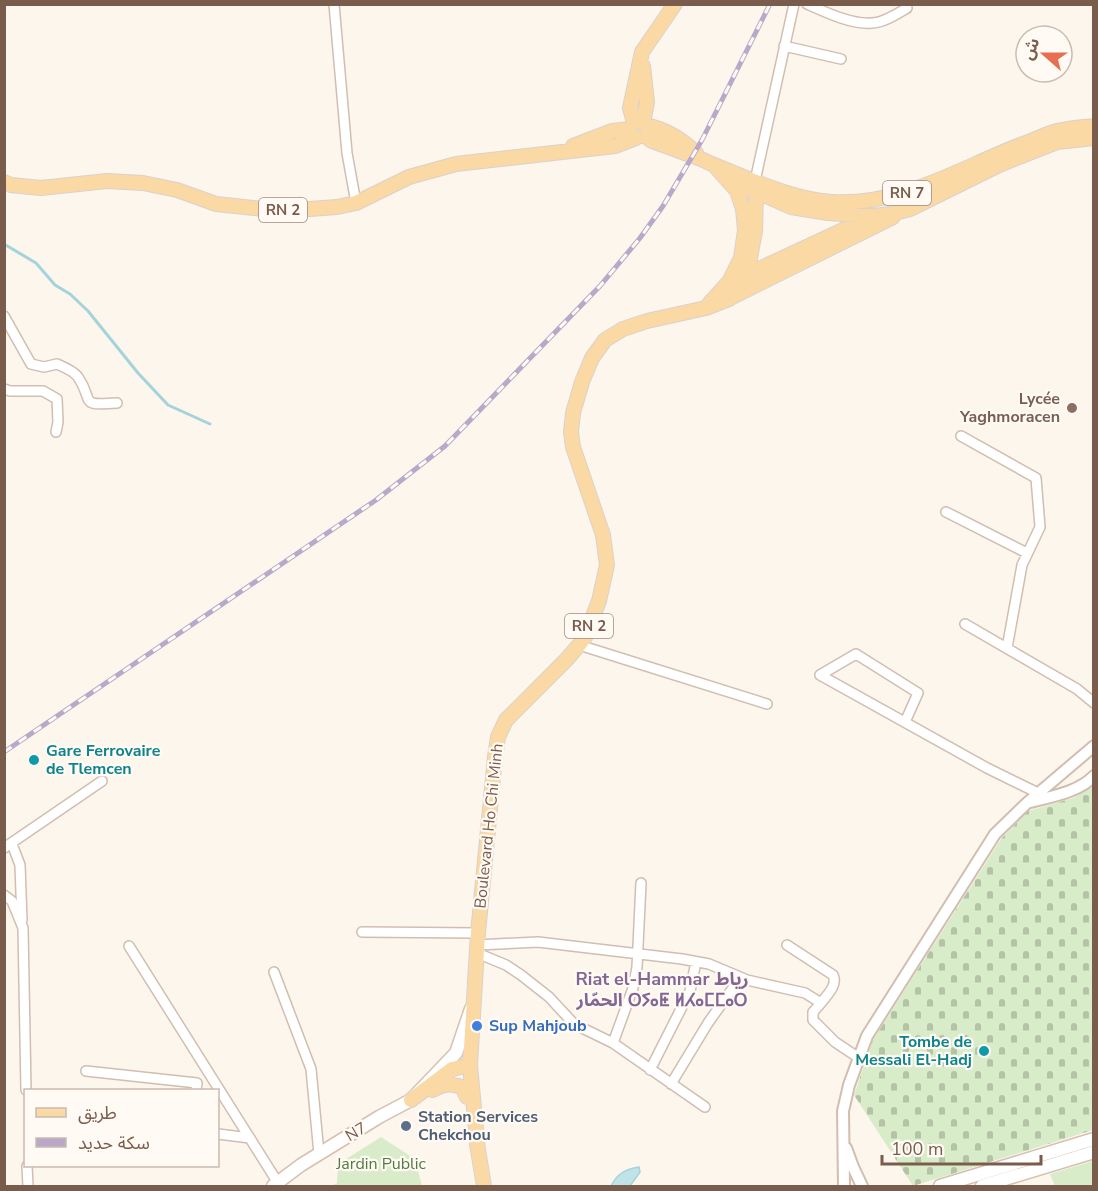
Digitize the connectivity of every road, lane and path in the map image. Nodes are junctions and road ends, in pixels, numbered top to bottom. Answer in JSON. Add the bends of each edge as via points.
{"nodes":[{"id":1,"x":334,"y":4,"type":"edge"},
{"id":2,"x":675,"y":4,"type":"edge"},
{"id":3,"x":794,"y":4,"type":"edge"},
{"id":4,"x":807,"y":4,"type":"edge"},
{"id":5,"x":907,"y":8,"type":"dead end"},
{"id":6,"x":784,"y":46,"type":"junction"},
{"id":7,"x":841,"y":58,"type":"dead end"},
{"id":8,"x":1094,"y":126,"type":"edge"},
{"id":9,"x":639,"y":129,"type":"junction"},
{"id":10,"x":1094,"y":138,"type":"edge"},
{"id":11,"x":714,"y":165,"type":"junction"},
{"id":12,"x":726,"y":178,"type":"junction"},
{"id":13,"x":4,"y":182,"type":"edge"},
{"id":14,"x":928,"y":186,"type":"junction"},
{"id":15,"x":756,"y":187,"type":"junction"},
{"id":16,"x":356,"y":203,"type":"junction"},
{"id":17,"x":910,"y":209,"type":"junction"},
{"id":18,"x":873,"y":216,"type":"junction"},
{"id":19,"x":743,"y":276,"type":"junction"},
{"id":20,"x":729,"y":282,"type":"junction"},
{"id":21,"x":729,"y":299,"type":"junction"},
{"id":22,"x":706,"y":308,"type":"junction"},
{"id":23,"x":4,"y":316,"type":"edge"},
{"id":24,"x":4,"y":389,"type":"edge"},
{"id":25,"x":117,"y":403,"type":"dead end"},
{"id":26,"x":56,"y":432,"type":"dead end"},
{"id":27,"x":961,"y":436,"type":"dead end"},
{"id":28,"x":946,"y":512,"type":"dead end"},
{"id":29,"x":1027,"y":553,"type":"junction"},
{"id":30,"x":965,"y":624,"type":"dead end"},
{"id":31,"x":579,"y":645,"type":"junction"},
{"id":32,"x":1007,"y":648,"type":"junction"},
{"id":33,"x":1094,"y":703,"type":"edge"},
{"id":34,"x":767,"y":704,"type":"dead end"},
{"id":35,"x":905,"y":722,"type":"junction"},
{"id":36,"x":1094,"y":746,"type":"edge"},
{"id":37,"x":1094,"y":776,"type":"edge"},
{"id":38,"x":102,"y":781,"type":"dead end"},
{"id":39,"x":1038,"y":793,"type":"junction"},
{"id":40,"x":1027,"y":803,"type":"junction"},
{"id":41,"x":8,"y":846,"type":"edge"},
{"id":42,"x":641,"y":883,"type":"dead end"},
{"id":43,"x":4,"y":895,"type":"edge"},
{"id":44,"x":22,"y":928,"type":"junction"},
{"id":45,"x":362,"y":932,"type":"dead end"},
{"id":46,"x":477,"y":944,"type":"junction"},
{"id":47,"x":787,"y":945,"type":"dead end"},
{"id":48,"x":129,"y":946,"type":"dead end"},
{"id":49,"x":638,"y":954,"type":"junction"},
{"id":50,"x":696,"y":962,"type":"junction"},
{"id":51,"x":274,"y":972,"type":"dead end"},
{"id":52,"x":740,"y":978,"type":"junction"},
{"id":53,"x":474,"y":1000,"type":"junction"},
{"id":54,"x":821,"y":1002,"type":"junction"},
{"id":55,"x":613,"y":1043,"type":"junction"},
{"id":56,"x":859,"y":1058,"type":"junction"},
{"id":57,"x":467,"y":1065,"type":"junction"},
{"id":58,"x":650,"y":1070,"type":"junction"},
{"id":59,"x":86,"y":1071,"type":"dead end"},
{"id":60,"x":210,"y":1075,"type":"junction"},
{"id":61,"x":671,"y":1084,"type":"junction"},
{"id":62,"x":197,"y":1087,"type":"edge"},
{"id":63,"x":26,"y":1089,"type":"edge"},
{"id":64,"x":219,"y":1089,"type":"edge"},
{"id":65,"x":219,"y":1090,"type":"edge"},
{"id":66,"x":466,"y":1096,"type":"junction"},
{"id":67,"x":411,"y":1100,"type":"junction"},
{"id":68,"x":705,"y":1107,"type":"dead end"},
{"id":69,"x":219,"y":1134,"type":"edge"},
{"id":70,"x":842,"y":1134,"type":"junction"},
{"id":71,"x":249,"y":1138,"type":"junction"},
{"id":72,"x":1094,"y":1139,"type":"edge"},
{"id":73,"x":478,"y":1151,"type":"junction"},
{"id":74,"x":1094,"y":1152,"type":"edge"},
{"id":75,"x":319,"y":1154,"type":"junction"},
{"id":76,"x":27,"y":1167,"type":"edge"},
{"id":77,"x":275,"y":1185,"type":"edge"},
{"id":78,"x":28,"y":1186,"type":"edge"},
{"id":79,"x":484,"y":1186,"type":"edge"},
{"id":80,"x":844,"y":1186,"type":"edge"},
{"id":81,"x":862,"y":1186,"type":"edge"},
{"id":82,"x":940,"y":1186,"type":"edge"},
{"id":83,"x":982,"y":1186,"type":"edge"}],
"edges":[{"from":1,"to":16,"type":"street","via":[[347,153]]},
{"from":2,"to":9,"type":"main road","via":[[642,52],[647,102]]},
{"from":3,"to":6,"type":"street"},
{"from":4,"to":5,"type":"street","via":[[845,19],[872,23]]},
{"from":6,"to":7,"type":"street"},
{"from":6,"to":15,"type":"street"},
{"from":8,"to":14,"type":"main road","number":"RN 7","via":[[1057,131]]},
{"from":9,"to":11,"type":"main road","via":[[661,129]]},
{"from":9,"to":16,"type":"main road","number":"RN 2","via":[[615,146],[456,164],[409,177]]},
{"from":10,"to":17,"type":"main road","number":"RN 7","via":[[1057,142],[999,165]]},
{"from":11,"to":12,"type":"main road"},
{"from":11,"to":15,"type":"main road","number":"RN 7"},
{"from":12,"to":15,"type":"main road","number":"RN 7"},
{"from":12,"to":20,"type":"main road","via":[[737,191],[745,230],[741,258]]},
{"from":13,"to":16,"type":"main road","number":"RN 2","via":[[41,188],[107,181],[143,183],[216,204],[282,211]]},
{"from":14,"to":15,"type":"main road","number":"RN 7","via":[[900,195],[832,202]]},
{"from":14,"to":18,"type":"main road"},
{"from":15,"to":18,"type":"main road","number":"RN 7","via":[[791,207]]},
{"from":15,"to":19,"type":"main road","via":[[755,231],[748,269]]},
{"from":17,"to":18,"type":"main road","number":"RN 7"},
{"from":17,"to":21,"type":"main road"},
{"from":18,"to":19,"type":"main road"},
{"from":19,"to":20,"type":"main road"},
{"from":19,"to":21,"type":"main road"},
{"from":20,"to":22,"type":"main road"},
{"from":21,"to":22,"type":"main road","number":"RN 2"},
{"from":22,"to":31,"type":"main road","name":"Boulevard Ho Chi Minh","number":"RN 2","via":[[647,321],[605,340],[582,382],[573,413],[573,447],[603,535],[607,565],[599,600]]},
{"from":23,"to":25,"type":"street","via":[[31,364],[57,364],[78,375],[88,400],[95,405]]},
{"from":24,"to":26,"type":"street","via":[[43,391],[57,399]]},
{"from":27,"to":29,"type":"street","via":[[1036,478],[1040,527]]},
{"from":28,"to":29,"type":"street"},
{"from":29,"to":32,"type":"street"},
{"from":30,"to":32,"type":"street"},
{"from":31,"to":34,"type":"street"},
{"from":31,"to":46,"type":"main road","name":"Boulevard Ho Chi Minh","number":"RN 2","via":[[506,720],[498,737]]},
{"from":32,"to":33,"type":"street"},
{"from":35,"to":35,"type":"street","via":[[886,712],[820,675],[856,654],[918,693]]},
{"from":35,"to":39,"type":"street"},
{"from":36,"to":39,"type":"street"},
{"from":37,"to":40,"type":"street","via":[[1070,790]]},
{"from":38,"to":41,"type":"street"},
{"from":39,"to":40,"type":"street"},
{"from":40,"to":56,"type":"street","via":[[995,834],[867,1036]]},
{"from":41,"to":44,"type":"street","via":[[21,865]]},
{"from":42,"to":49,"type":"street"},
{"from":43,"to":44,"type":"street","via":[[12,901]]},
{"from":44,"to":63,"type":"street"},
{"from":45,"to":46,"type":"street"},
{"from":46,"to":49,"type":"street","via":[[538,942]]},
{"from":46,"to":53,"type":"main road","name":"Boulevard Ho Chi Minh","number":"RN 2"},
{"from":46,"to":55,"type":"street","via":[[549,997],[574,1024]]},
{"from":47,"to":54,"type":"street","via":[[835,979]]},
{"from":48,"to":60,"type":"street"},
{"from":49,"to":50,"type":"street"},
{"from":49,"to":55,"type":"street","via":[[633,988]]},
{"from":50,"to":52,"type":"street"},
{"from":50,"to":58,"type":"street","via":[[690,990]]},
{"from":51,"to":75,"type":"street","via":[[311,1069]]},
{"from":52,"to":54,"type":"street","via":[[805,993]]},
{"from":52,"to":61,"type":"street"},
{"from":53,"to":57,"type":"main road","number":"RN 2"},
{"from":53,"to":67,"type":"main road","name":"N7","via":[[456,1053]]},
{"from":54,"to":56,"type":"street","via":[[813,1012],[813,1020]]},
{"from":55,"to":58,"type":"street"},
{"from":56,"to":70,"type":"street","via":[[843,1111]]},
{"from":57,"to":66,"type":"main road","number":"RN 2"},
{"from":57,"to":67,"type":"main road","via":[[452,1069]]},
{"from":57,"to":73,"type":"main road","number":"RN 2"},
{"from":58,"to":61,"type":"street"},
{"from":59,"to":62,"type":"street"},
{"from":60,"to":62,"type":"street"},
{"from":60,"to":64,"type":"street"},
{"from":61,"to":68,"type":"street"},
{"from":65,"to":71,"type":"street"},
{"from":66,"to":67,"type":"main road","via":[[462,1087],[444,1084]]},
{"from":66,"to":73,"type":"main road","number":"RN 2"},
{"from":67,"to":75,"type":"main road","name":"N7"},
{"from":69,"to":71,"type":"street"},
{"from":70,"to":80,"type":"street"},
{"from":70,"to":81,"type":"street"},
{"from":71,"to":77,"type":"street"},
{"from":72,"to":82,"type":"main road"},
{"from":73,"to":79,"type":"main road","number":"RN 2"},
{"from":74,"to":83,"type":"main road"},
{"from":75,"to":77,"type":"main road","name":"N7"},
{"from":76,"to":78,"type":"street"}]}
